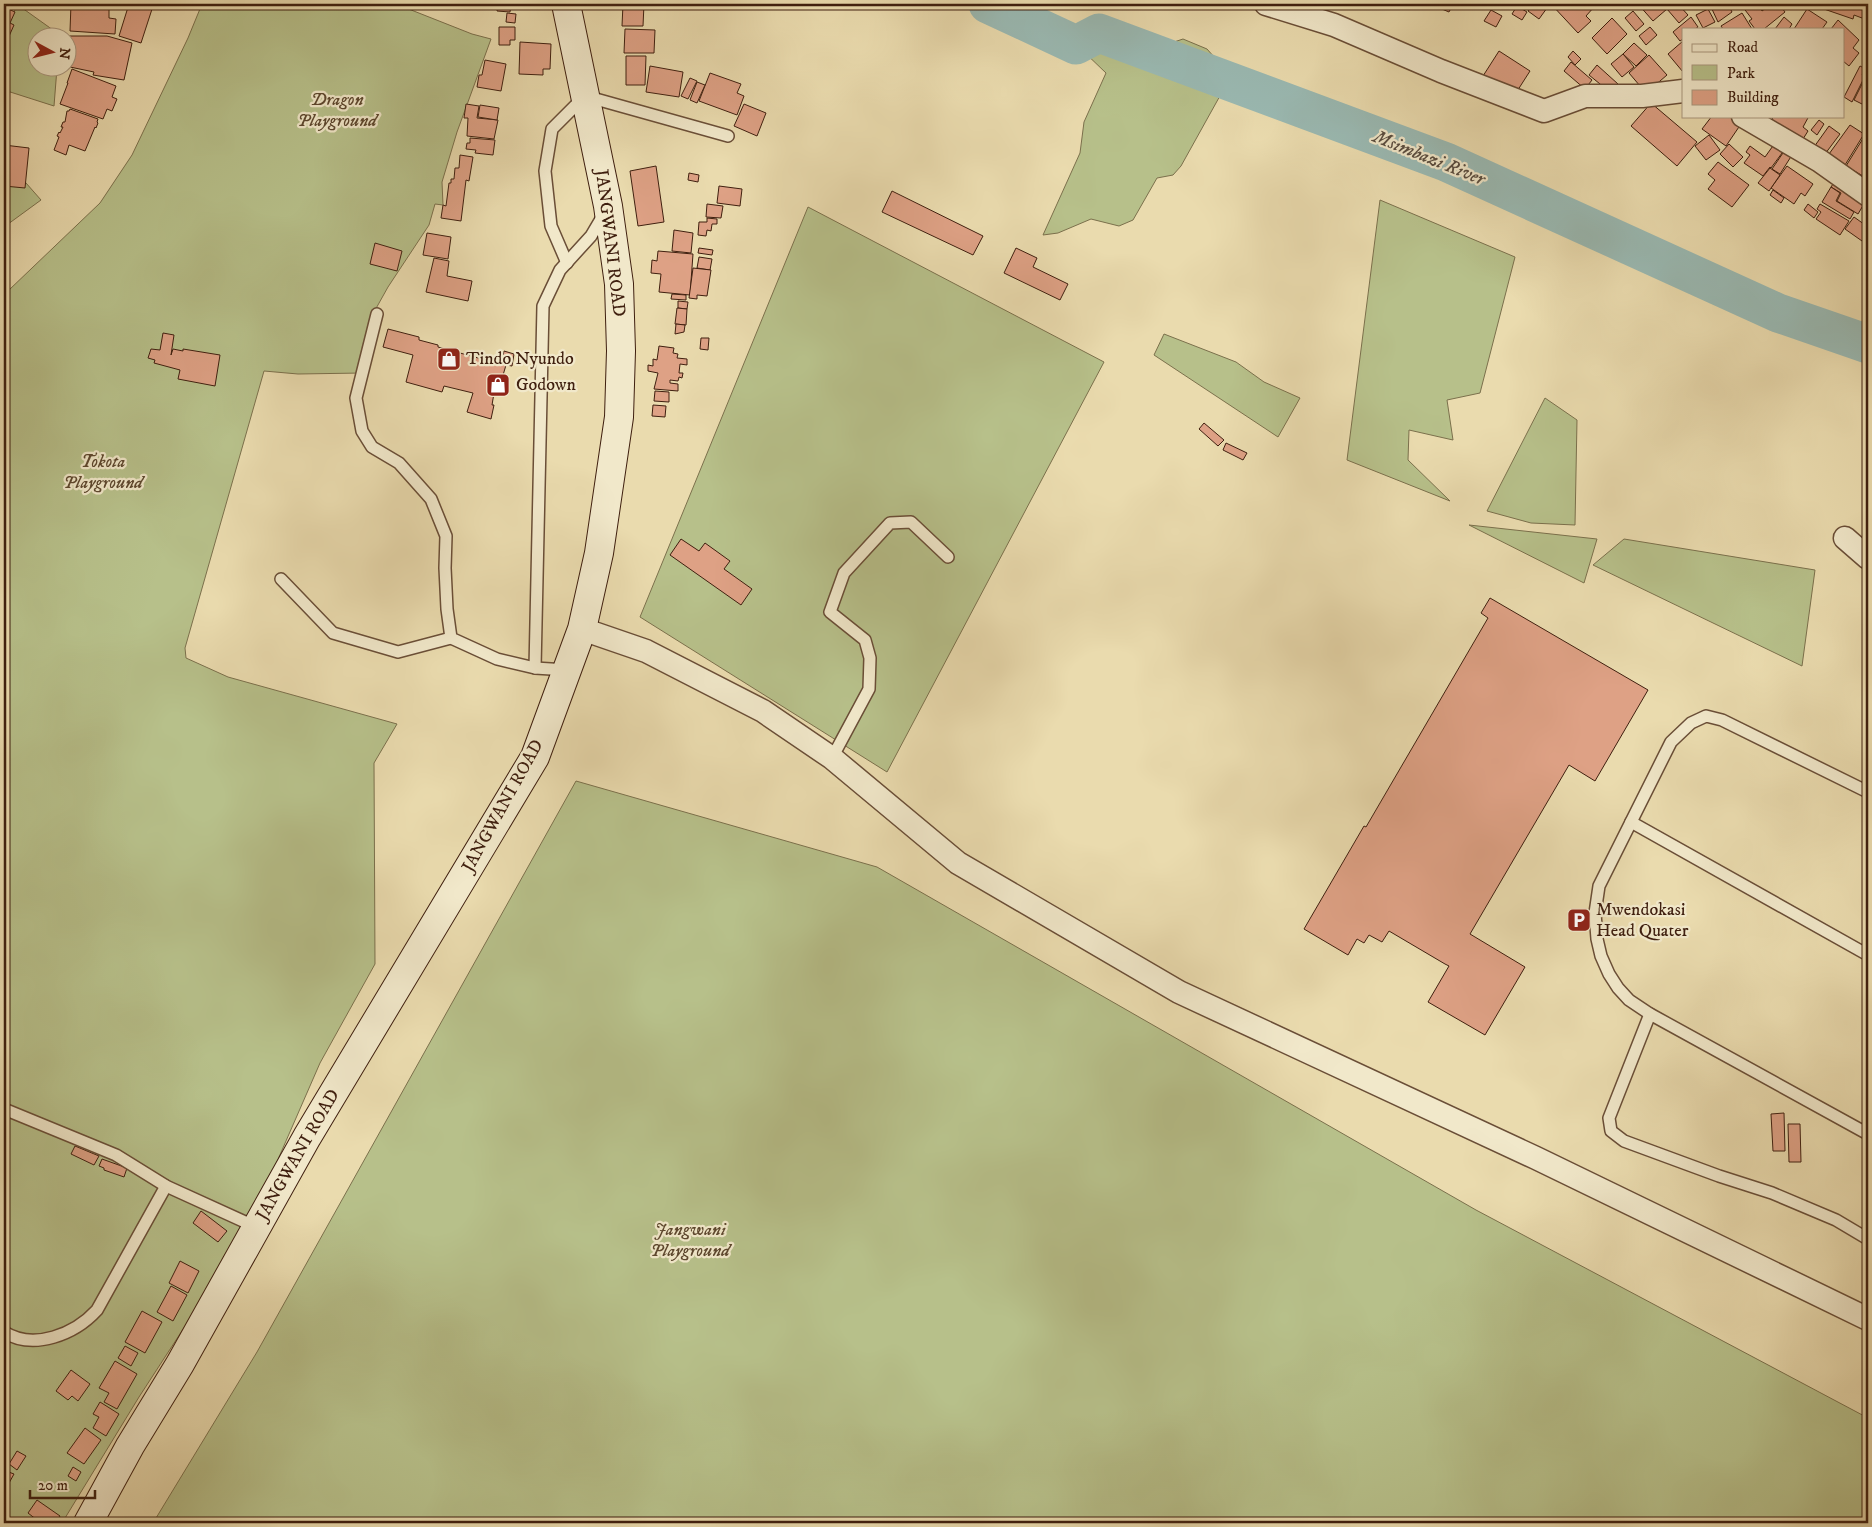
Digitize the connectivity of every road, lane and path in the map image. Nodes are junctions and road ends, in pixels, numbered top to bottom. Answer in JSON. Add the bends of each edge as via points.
{"nodes":[{"id":1,"x":566,"y":4,"type":"edge"},
{"id":2,"x":1266,"y":4,"type":"edge"},
{"id":3,"x":1682,"y":91,"type":"edge"},
{"id":4,"x":585,"y":96,"type":"junction"},
{"id":5,"x":1746,"y":118,"type":"edge"},
{"id":6,"x":728,"y":136,"type":"dead end"},
{"id":7,"x":1868,"y":195,"type":"edge"},
{"id":8,"x":608,"y":206,"type":"junction"},
{"id":9,"x":567,"y":262,"type":"junction"},
{"id":10,"x":377,"y":314,"type":"dead end"},
{"id":11,"x":1845,"y":538,"type":"dead end"},
{"id":12,"x":948,"y":557,"type":"dead end"},
{"id":13,"x":1868,"y":558,"type":"edge"},
{"id":14,"x":281,"y":579,"type":"dead end"},
{"id":15,"x":582,"y":629,"type":"junction"},
{"id":16,"x":450,"y":638,"type":"junction"},
{"id":17,"x":535,"y":668,"type":"junction"},
{"id":18,"x":567,"y":670,"type":"junction"},
{"id":19,"x":832,"y":758,"type":"junction"},
{"id":20,"x":1868,"y":792,"type":"edge"},
{"id":21,"x":1631,"y":822,"type":"junction"},
{"id":22,"x":1868,"y":955,"type":"edge"},
{"id":23,"x":1650,"y":1014,"type":"junction"},
{"id":24,"x":4,"y":1109,"type":"edge"},
{"id":25,"x":1868,"y":1134,"type":"edge"},
{"id":26,"x":166,"y":1186,"type":"junction"},
{"id":27,"x":256,"y":1227,"type":"junction"},
{"id":28,"x":1868,"y":1239,"type":"edge"},
{"id":29,"x":1868,"y":1319,"type":"edge"},
{"id":30,"x":4,"y":1332,"type":"edge"},
{"id":31,"x":88,"y":1523,"type":"edge"}],
"edges":[{"from":1,"to":4,"type":"street","name":"JANGWANI ROAD"},
{"from":2,"to":3,"type":"street","via":[[1334,25],[1544,111],[1585,96],[1642,96]]},
{"from":4,"to":6,"type":"lane"},
{"from":4,"to":8,"type":"street","name":"JANGWANI ROAD"},
{"from":4,"to":9,"type":"lane","via":[[552,129],[545,171],[550,226]]},
{"from":5,"to":7,"type":"street","via":[[1820,161]]},
{"from":8,"to":9,"type":"lane","via":[[591,236]]},
{"from":8,"to":15,"type":"street","name":"JANGWANI ROAD","via":[[619,284],[622,351],[619,417],[598,553]]},
{"from":9,"to":17,"type":"lane","via":[[543,306]]},
{"from":10,"to":16,"type":"lane","via":[[356,398],[362,432],[372,447],[399,463],[431,499],[446,536],[446,609]]},
{"from":11,"to":13,"type":"street"},
{"from":12,"to":19,"type":"lane","via":[[911,522],[890,523],[844,573],[830,612],[865,640],[870,658],[868,689]]},
{"from":14,"to":16,"type":"lane","via":[[333,634],[398,652]]},
{"from":15,"to":18,"type":"street","name":"JANGWANI ROAD"},
{"from":15,"to":19,"type":"street","via":[[646,650],[755,707]]},
{"from":16,"to":17,"type":"lane","via":[[497,660]]},
{"from":17,"to":18,"type":"lane"},
{"from":18,"to":27,"type":"street","name":"JANGWANI ROAD","via":[[535,757],[306,1137]]},
{"from":19,"to":29,"type":"street","via":[[958,863],[1179,992],[1536,1158]]},
{"from":20,"to":21,"type":"lane","via":[[1722,720],[1706,716],[1691,723],[1671,742]]},
{"from":21,"to":22,"type":"lane"},
{"from":21,"to":23,"type":"lane","via":[[1600,886],[1597,939],[1601,956],[1618,988]]},
{"from":23,"to":25,"type":"lane"},
{"from":23,"to":28,"type":"lane","via":[[1609,1118],[1611,1131],[1624,1141],[1772,1193],[1827,1216]]},
{"from":24,"to":26,"type":"lane","via":[[116,1154]]},
{"from":26,"to":27,"type":"lane"},
{"from":26,"to":30,"type":"lane","via":[[89,1319],[43,1340],[10,1336]]},
{"from":27,"to":31,"type":"street","name":"JANGWANI ROAD"}]}
